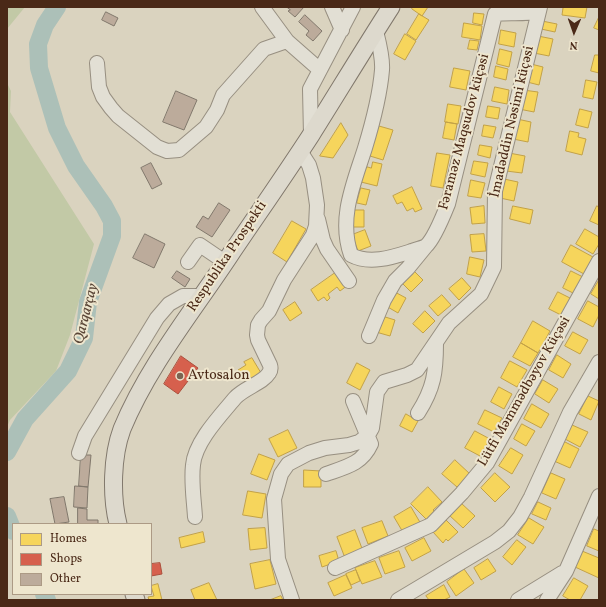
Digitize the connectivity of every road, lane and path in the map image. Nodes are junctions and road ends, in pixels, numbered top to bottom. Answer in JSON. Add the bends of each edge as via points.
{"nodes":[{"id":1,"x":262,"y":7,"type":"edge"},
{"id":2,"x":332,"y":7,"type":"edge"},
{"id":3,"x":353,"y":7,"type":"edge"},
{"id":4,"x":391,"y":7,"type":"edge"},
{"id":5,"x":539,"y":9,"type":"edge"},
{"id":6,"x":342,"y":30,"type":"junction"},
{"id":7,"x":376,"y":31,"type":"junction"},
{"id":8,"x":287,"y":41,"type":"junction"},
{"id":9,"x":97,"y":63,"type":"dead end"},
{"id":10,"x":320,"y":70,"type":"junction"},
{"id":11,"x":311,"y":135,"type":"junction"},
{"id":12,"x":300,"y":151,"type":"junction"},
{"id":13,"x":317,"y":217,"type":"junction"},
{"id":14,"x":426,"y":246,"type":"junction"},
{"id":15,"x":599,"y":261,"type":"edge"},
{"id":16,"x":188,"y":262,"type":"dead end"},
{"id":17,"x":225,"y":262,"type":"junction"},
{"id":18,"x":350,"y":281,"type":"dead end"},
{"id":19,"x":203,"y":296,"type":"junction"},
{"id":20,"x":369,"y":336,"type":"dead end"},
{"id":21,"x":436,"y":341,"type":"junction"},
{"id":22,"x":599,"y":362,"type":"edge"},
{"id":23,"x":353,"y":401,"type":"dead end"},
{"id":24,"x":418,"y":413,"type":"dead end"},
{"id":25,"x":368,"y":435,"type":"junction"},
{"id":26,"x":79,"y":453,"type":"dead end"},
{"id":27,"x":326,"y":474,"type":"dead end"},
{"id":28,"x":599,"y":496,"type":"edge"},
{"id":29,"x":195,"y":517,"type":"dead end"},
{"id":30,"x":118,"y":523,"type":"edge"},
{"id":31,"x":335,"y":568,"type":"dead end"},
{"id":32,"x":566,"y":570,"type":"junction"},
{"id":33,"x":292,"y":600,"type":"edge"},
{"id":34,"x":398,"y":600,"type":"edge"},
{"id":35,"x":518,"y":600,"type":"edge"},
{"id":36,"x":547,"y":600,"type":"edge"}],
"edges":[{"from":1,"to":8,"type":"street"},
{"from":2,"to":6,"type":"street"},
{"from":3,"to":6,"type":"street"},
{"from":4,"to":7,"type":"main road","name":"Respublika Prospekti"},
{"from":5,"to":14,"type":"street","name":"Fəraməz Maqsudov küçəsi","via":[[528,14],[495,14],[448,204]]},
{"from":5,"to":21,"type":"street","name":"İmadəddin Nəsimi küçəsi","via":[[495,191],[494,267],[481,294],[449,323]]},
{"from":6,"to":10,"type":"street"},
{"from":7,"to":11,"type":"main road","name":"Respublika Prospekti"},
{"from":7,"to":14,"type":"street","via":[[382,69],[372,121],[347,207],[348,246],[352,255],[359,259],[372,260],[388,258]]},
{"from":8,"to":9,"type":"street","via":[[264,50],[223,95],[206,127],[180,150],[167,151],[157,147],[110,108],[99,87]]},
{"from":8,"to":10,"type":"street"},
{"from":10,"to":11,"type":"street","via":[[310,89]]},
{"from":11,"to":12,"type":"main road","name":"Respublika Prospekti"},
{"from":12,"to":13,"type":"street","via":[[314,178]]},
{"from":12,"to":17,"type":"main road","name":"Respublika Prospekti"},
{"from":13,"to":18,"type":"street","via":[[323,240]]},
{"from":13,"to":29,"type":"street","via":[[314,235],[258,325],[257,335],[270,365],[269,374],[236,397],[198,448],[193,464],[192,481]]},
{"from":14,"to":20,"type":"street","via":[[395,281]]},
{"from":15,"to":31,"type":"street","name":"Lütfi Məmmədbəyov Küçəsi","via":[[487,463],[462,493],[431,525]]},
{"from":16,"to":17,"type":"street","via":[[200,245]]},
{"from":17,"to":19,"type":"main road","name":"Respublika Prospekti"},
{"from":19,"to":26,"type":"street","via":[[183,296],[169,304],[157,318],[86,436]]},
{"from":19,"to":30,"type":"main road","name":"Respublika Prospekti","via":[[163,353],[122,429],[116,448],[113,473]]},
{"from":21,"to":24,"type":"street","via":[[434,380]]},
{"from":21,"to":25,"type":"street","name":"İmadəddin Nəsimi küçəsi","via":[[417,370],[384,382],[377,392],[372,428]]},
{"from":22,"to":34,"type":"street","via":[[570,412],[531,497],[509,531]]},
{"from":23,"to":25,"type":"street"},
{"from":25,"to":27,"type":"street","name":"İmadəddin Nəsimi küçəsi","via":[[371,444],[364,457],[356,463]]},
{"from":25,"to":33,"type":"street","via":[[359,442],[310,453],[288,464],[282,474],[274,499],[278,559]]},
{"from":28,"to":32,"type":"street"},
{"from":32,"to":35,"type":"street"},
{"from":32,"to":36,"type":"street"}]}
